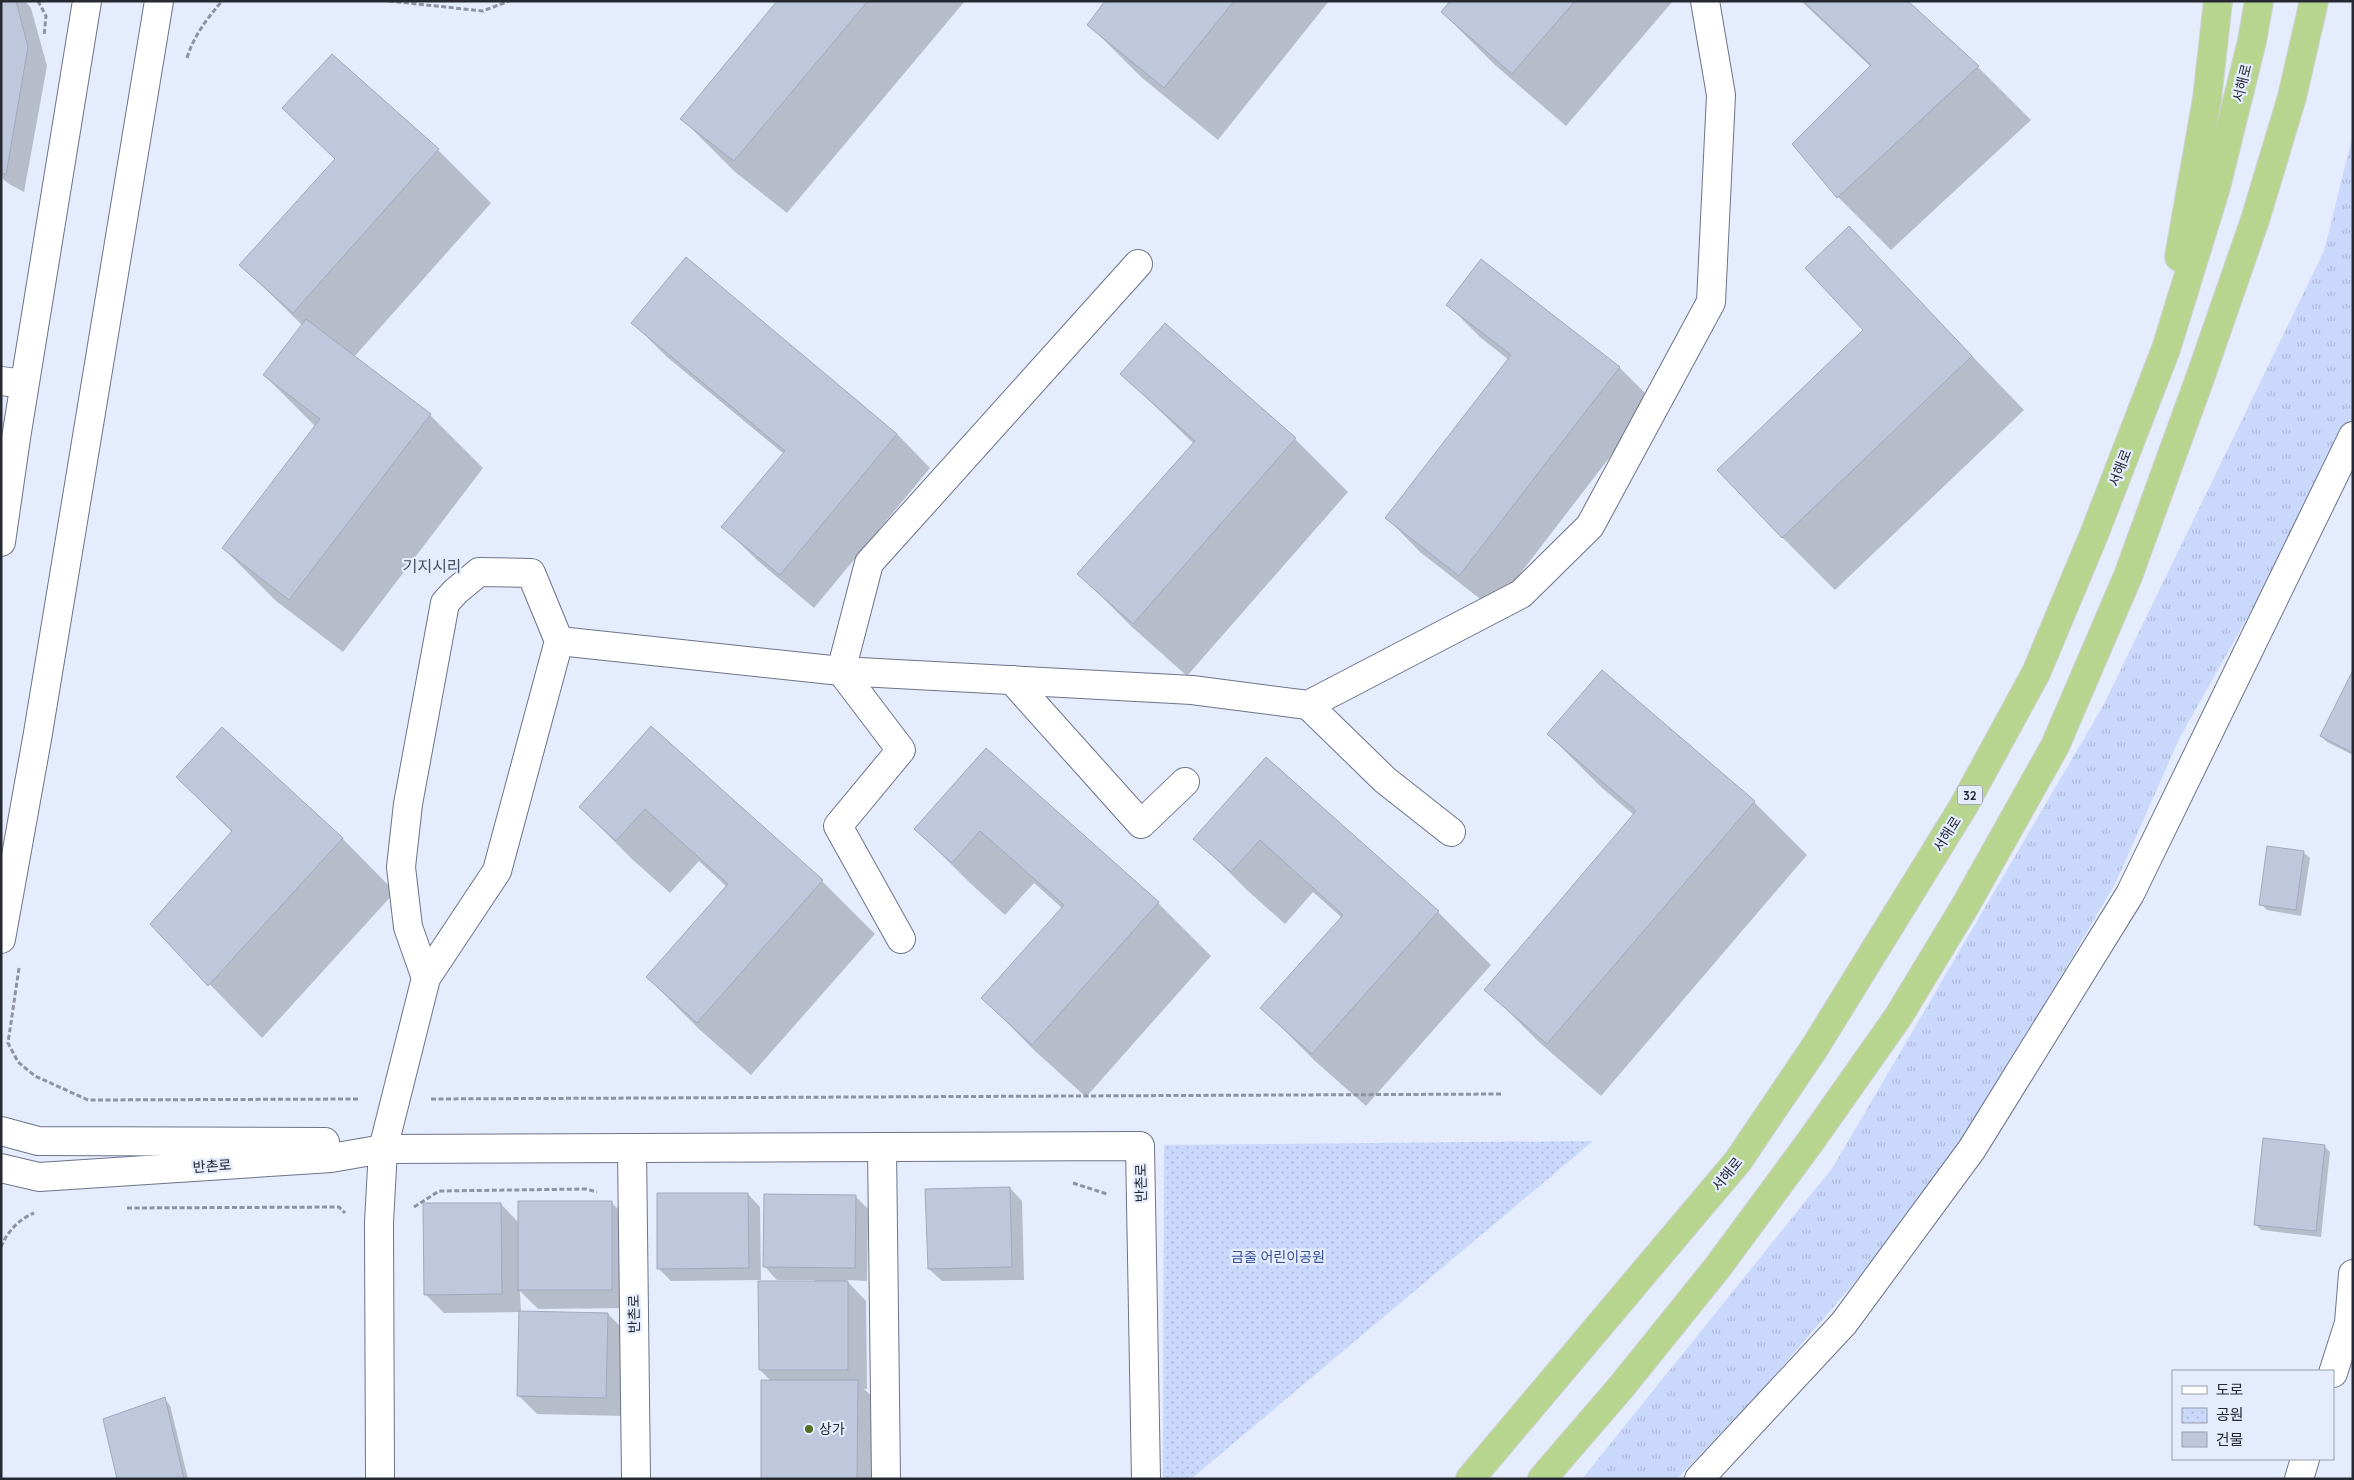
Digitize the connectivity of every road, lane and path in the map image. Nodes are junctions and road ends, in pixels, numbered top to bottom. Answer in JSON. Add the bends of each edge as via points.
{"nodes":[{"id":1,"x":87,"y":1,"type":"edge"},
{"id":2,"x":159,"y":1,"type":"edge"},
{"id":3,"x":389,"y":1,"type":"edge"},
{"id":4,"x":509,"y":1,"type":"edge"},
{"id":5,"x":1705,"y":1,"type":"edge"},
{"id":6,"x":2218,"y":1,"type":"edge"},
{"id":7,"x":2259,"y":1,"type":"edge"},
{"id":8,"x":2314,"y":1,"type":"edge"},
{"id":9,"x":2329,"y":1,"type":"edge"},
{"id":10,"x":2255,"y":220,"type":"junction"},
{"id":11,"x":1138,"y":264,"type":"dead end"},
{"id":12,"x":13,"y":382,"type":"edge"},
{"id":13,"x":2142,"y":411,"type":"junction"},
{"id":14,"x":2353,"y":436,"type":"edge"},
{"id":15,"x":1,"y":542,"type":"edge"},
{"id":16,"x":559,"y":641,"type":"junction"},
{"id":17,"x":841,"y":671,"type":"junction"},
{"id":18,"x":1012,"y":680,"type":"junction"},
{"id":19,"x":1308,"y":705,"type":"junction"},
{"id":20,"x":1185,"y":782,"type":"dead end"},
{"id":21,"x":1451,"y":832,"type":"dead end"},
{"id":22,"x":901,"y":939,"type":"dead end"},
{"id":23,"x":1,"y":940,"type":"edge"},
{"id":24,"x":426,"y":978,"type":"junction"},
{"id":25,"x":36,"y":1076,"type":"dead end"},
{"id":26,"x":1503,"y":1094,"type":"dead end"},
{"id":27,"x":396,"y":1099,"type":"junction"},
{"id":28,"x":1,"y":1131,"type":"edge"},
{"id":29,"x":882,"y":1148,"type":"junction"},
{"id":30,"x":384,"y":1150,"type":"junction"},
{"id":31,"x":632,"y":1150,"type":"junction"},
{"id":32,"x":1,"y":1168,"type":"edge"},
{"id":33,"x":1064,"y":1183,"type":"dead end"},
{"id":34,"x":600,"y":1193,"type":"dead end"},
{"id":35,"x":1114,"y":1196,"type":"dead end"},
{"id":36,"x":119,"y":1208,"type":"dead end"},
{"id":37,"x":42,"y":1209,"type":"dead end"},
{"id":38,"x":407,"y":1211,"type":"dead end"},
{"id":39,"x":348,"y":1217,"type":"dead end"},
{"id":40,"x":1,"y":1248,"type":"edge"},
{"id":41,"x":2353,"y":1274,"type":"edge"},
{"id":42,"x":2334,"y":1370,"type":"edge"},
{"id":43,"x":2305,"y":1460,"type":"edge"},
{"id":44,"x":380,"y":1479,"type":"edge"},
{"id":45,"x":636,"y":1479,"type":"edge"},
{"id":46,"x":886,"y":1479,"type":"edge"},
{"id":47,"x":1146,"y":1479,"type":"edge"},
{"id":48,"x":1470,"y":1479,"type":"edge"},
{"id":49,"x":1542,"y":1479,"type":"edge"},
{"id":50,"x":1699,"y":1479,"type":"edge"},
{"id":51,"x":2299,"y":1479,"type":"edge"}],
"edges":[{"from":1,"to":12,"type":"street"},
{"from":2,"to":23,"type":"street"},
{"from":3,"to":4,"type":"path","via":[[483,11]]},
{"from":5,"to":19,"type":"street","via":[[1721,95],[1711,302],[1590,526],[1521,594]]},
{"from":6,"to":13,"type":"highway","via":[[2194,180]]},
{"from":7,"to":13,"type":"highway","name":"서해로","number":"32","via":[[2216,187],[2166,349]]},
{"from":8,"to":10,"type":"highway","via":[[2292,98]]},
{"from":9,"to":10,"type":"highway"},
{"from":10,"to":49,"type":"highway","via":[[2128,576],[2055,746],[1964,908],[1898,1017],[1717,1268]]},
{"from":11,"to":17,"type":"street","via":[[869,563]]},
{"from":12,"to":15,"type":"street"},
{"from":13,"to":48,"type":"highway","name":"서해로","number":"32","via":[[2036,673],[1963,807],[1815,1047],[1738,1161]]},
{"from":14,"to":50,"type":"street","via":[[2130,894],[1972,1149],[1844,1323]]},
{"from":16,"to":17,"type":"street"},
{"from":16,"to":24,"type":"street","via":[[497,872]]},
{"from":16,"to":24,"type":"street","via":[[531,573],[478,572],[445,603],[408,804],[401,867],[408,927]]},
{"from":17,"to":18,"type":"street"},
{"from":17,"to":22,"type":"street","via":[[901,750],[838,826]]},
{"from":18,"to":19,"type":"street","via":[[1192,690]]},
{"from":18,"to":20,"type":"street","via":[[1141,824]]},
{"from":19,"to":21,"type":"street","via":[[1385,780]]},
{"from":24,"to":27,"type":"street"},
{"from":25,"to":27,"type":"path","via":[[88,1100]]},
{"from":26,"to":27,"type":"path"},
{"from":27,"to":30,"type":"street"},
{"from":28,"to":30,"type":"street","via":[[38,1141],[331,1142]]},
{"from":29,"to":31,"type":"street","name":"반촌로"},
{"from":29,"to":46,"type":"street"},
{"from":29,"to":47,"type":"street","name":"반촌로","via":[[1140,1146]]},
{"from":30,"to":31,"type":"street","name":"반촌로"},
{"from":30,"to":32,"type":"street","name":"반촌로","via":[[331,1158],[39,1177]]},
{"from":30,"to":44,"type":"street","via":[[379,1222]]},
{"from":31,"to":45,"type":"street","name":"반촌로"},
{"from":33,"to":35,"type":"path","via":[[1074,1183]]},
{"from":34,"to":38,"type":"path","via":[[586,1190],[439,1191]]},
{"from":36,"to":39,"type":"path","via":[[339,1207]]},
{"from":37,"to":40,"type":"path","via":[[25,1217],[6,1236]]},
{"from":41,"to":42,"type":"street","via":[[2349,1323]]},
{"from":43,"to":51,"type":"street"}]}
